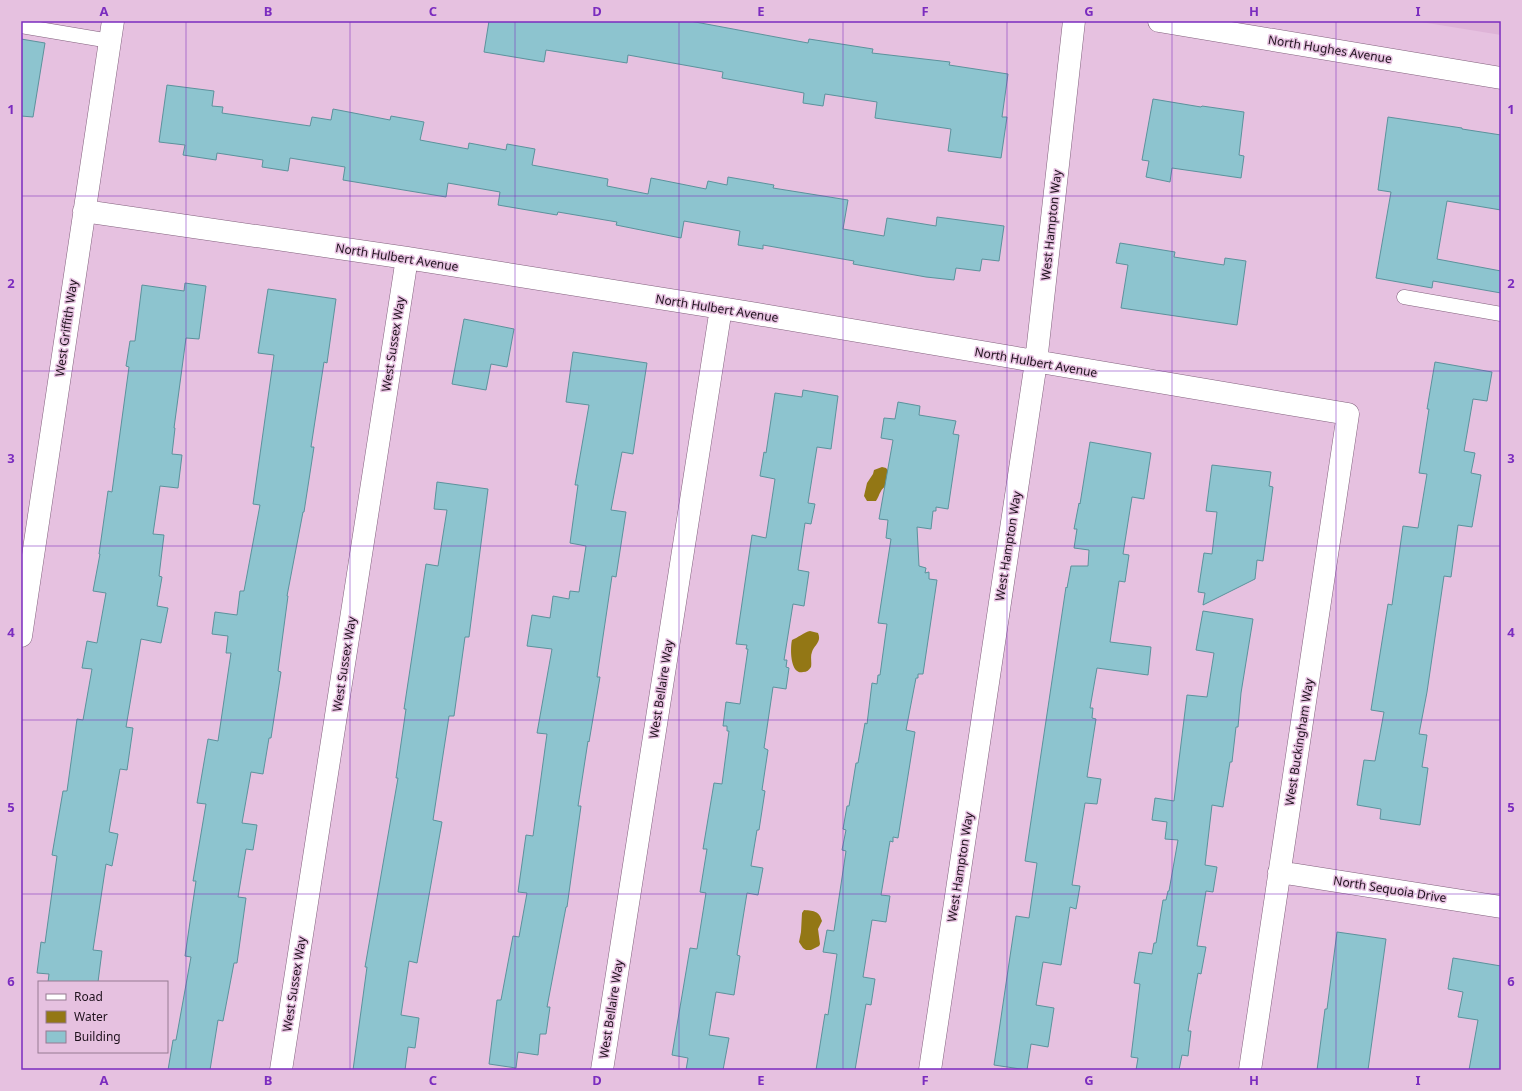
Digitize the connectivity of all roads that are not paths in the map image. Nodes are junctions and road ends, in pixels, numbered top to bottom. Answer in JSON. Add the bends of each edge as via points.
{"nodes":[{"id":1,"x":1074,"y":21,"type":"edge"},
{"id":2,"x":1159,"y":21,"type":"edge"},
{"id":3,"x":21,"y":26,"type":"edge"},
{"id":4,"x":112,"y":31,"type":"edge"},
{"id":5,"x":1501,"y":78,"type":"edge"},
{"id":6,"x":84,"y":211,"type":"junction"},
{"id":7,"x":407,"y":258,"type":"junction"},
{"id":8,"x":1404,"y":297,"type":"dead end"},
{"id":9,"x":721,"y":308,"type":"junction"},
{"id":10,"x":1501,"y":314,"type":"edge"},
{"id":11,"x":1036,"y":362,"type":"junction"},
{"id":12,"x":1348,"y":414,"type":"joint"},
{"id":13,"x":21,"y":636,"type":"edge"},
{"id":14,"x":1280,"y":872,"type":"junction"},
{"id":15,"x":1501,"y":907,"type":"edge"},
{"id":16,"x":281,"y":1070,"type":"edge"},
{"id":17,"x":602,"y":1070,"type":"edge"},
{"id":18,"x":930,"y":1070,"type":"edge"},
{"id":19,"x":1250,"y":1070,"type":"edge"}],
"edges":[{"from":1,"to":11,"type":"street","name":"West Hampton Way"},
{"from":2,"to":5,"type":"street","name":"North Hughes Avenue"},
{"from":3,"to":4,"type":"lane"},
{"from":4,"to":6,"type":"street","name":"West Griffith Way"},
{"from":6,"to":7,"type":"street","name":"North Hulbert Avenue"},
{"from":6,"to":13,"type":"street","name":"West Griffith Way"},
{"from":7,"to":9,"type":"street","name":"North Hulbert Avenue"},
{"from":7,"to":16,"type":"street","name":"West Sussex Way"},
{"from":8,"to":10,"type":"lane"},
{"from":9,"to":11,"type":"street","name":"North Hulbert Avenue"},
{"from":9,"to":17,"type":"street","name":"West Bellaire Way"},
{"from":11,"to":12,"type":"street","name":"North Hulbert Avenue"},
{"from":11,"to":18,"type":"street","name":"West Hampton Way"},
{"from":12,"to":14,"type":"street","name":"West Buckingham Way"},
{"from":14,"to":15,"type":"street","name":"North Sequoia Drive"},
{"from":14,"to":19,"type":"street","name":"West Buckingham Way"}]}
